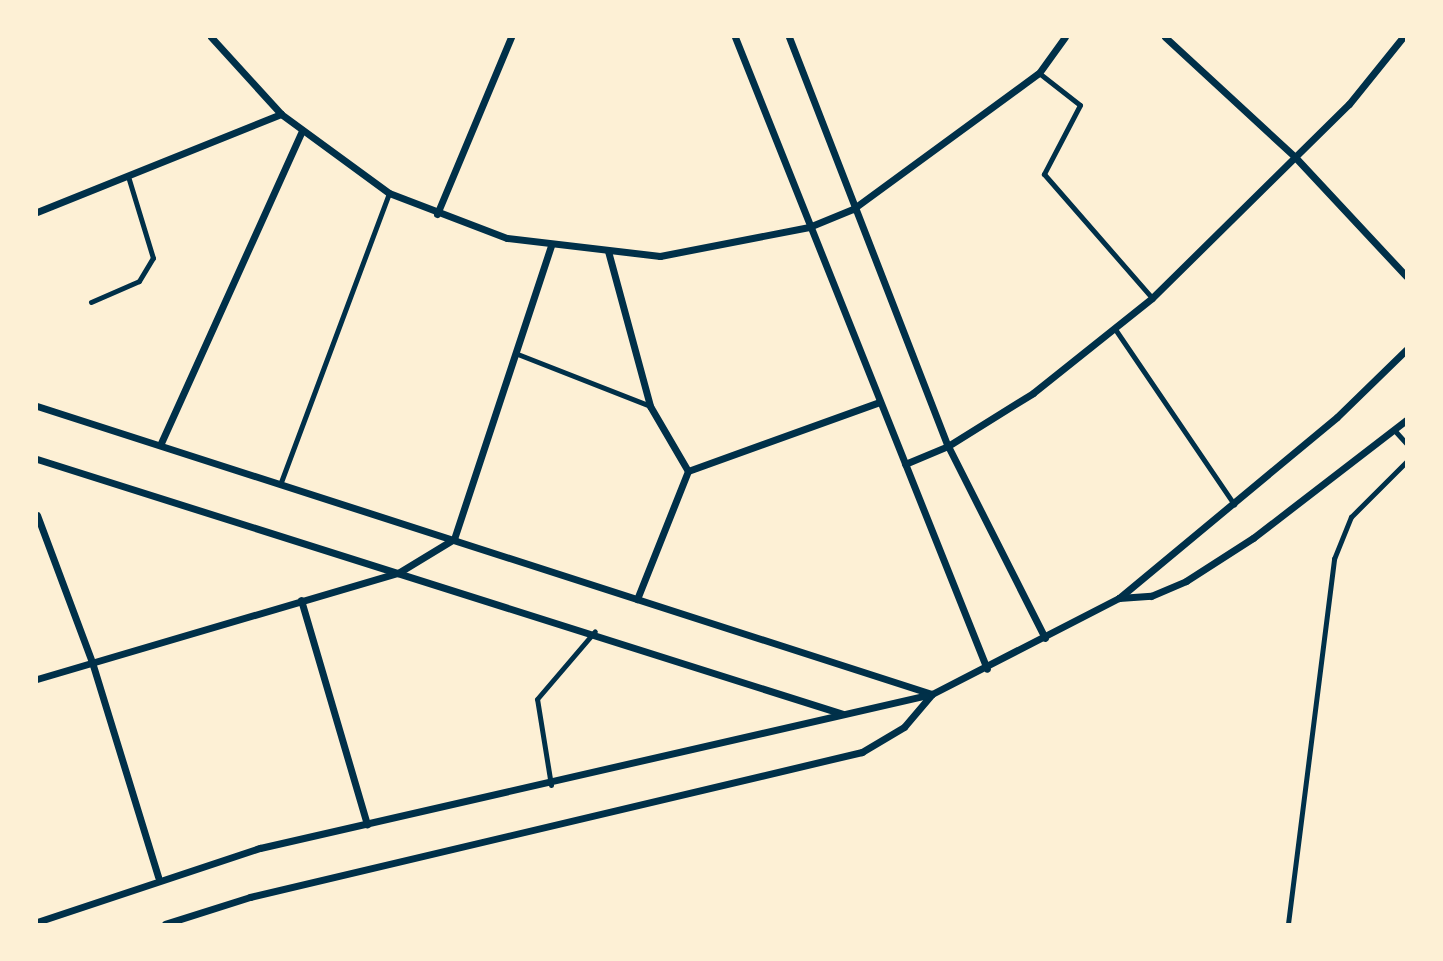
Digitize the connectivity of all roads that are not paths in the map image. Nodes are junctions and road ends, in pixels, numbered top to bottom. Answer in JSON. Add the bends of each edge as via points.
{"nodes":[{"id":1,"x":211,"y":37,"type":"edge"},
{"id":2,"x":511,"y":37,"type":"edge"},
{"id":3,"x":735,"y":37,"type":"edge"},
{"id":4,"x":789,"y":37,"type":"edge"},
{"id":5,"x":1065,"y":37,"type":"edge"},
{"id":6,"x":1165,"y":37,"type":"edge"},
{"id":7,"x":1403,"y":37,"type":"edge"},
{"id":8,"x":1039,"y":73,"type":"junction"},
{"id":9,"x":281,"y":114,"type":"junction"},
{"id":10,"x":302,"y":130,"type":"junction"},
{"id":11,"x":1295,"y":157,"type":"junction"},
{"id":12,"x":128,"y":176,"type":"junction"},
{"id":13,"x":389,"y":193,"type":"junction"},
{"id":14,"x":853,"y":209,"type":"junction"},
{"id":15,"x":37,"y":212,"type":"edge"},
{"id":16,"x":438,"y":214,"type":"junction"},
{"id":17,"x":809,"y":227,"type":"junction"},
{"id":18,"x":551,"y":245,"type":"junction"},
{"id":19,"x":608,"y":251,"type":"junction"},
{"id":20,"x":1406,"y":276,"type":"edge"},
{"id":21,"x":1152,"y":298,"type":"junction"},
{"id":22,"x":91,"y":302,"type":"dead end"},
{"id":23,"x":1115,"y":329,"type":"junction"},
{"id":24,"x":1406,"y":350,"type":"edge"},
{"id":25,"x":516,"y":353,"type":"junction"},
{"id":26,"x":880,"y":402,"type":"junction"},
{"id":27,"x":37,"y":406,"type":"edge"},
{"id":28,"x":650,"y":406,"type":"junction"},
{"id":29,"x":1406,"y":421,"type":"edge"},
{"id":30,"x":1396,"y":432,"type":"junction"},
{"id":31,"x":162,"y":443,"type":"junction"},
{"id":32,"x":1406,"y":443,"type":"edge"},
{"id":33,"x":948,"y":446,"type":"junction"},
{"id":34,"x":37,"y":459,"type":"edge"},
{"id":35,"x":905,"y":464,"type":"junction"},
{"id":36,"x":688,"y":471,"type":"junction"},
{"id":37,"x":281,"y":482,"type":"junction"},
{"id":38,"x":1234,"y":504,"type":"junction"},
{"id":39,"x":37,"y":515,"type":"edge"},
{"id":40,"x":454,"y":539,"type":"junction"},
{"id":41,"x":398,"y":573,"type":"junction"},
{"id":42,"x":1119,"y":598,"type":"junction"},
{"id":43,"x":636,"y":599,"type":"junction"},
{"id":44,"x":301,"y":600,"type":"junction"},
{"id":45,"x":596,"y":631,"type":"junction"},
{"id":46,"x":1045,"y":638,"type":"junction"},
{"id":47,"x":92,"y":662,"type":"junction"},
{"id":48,"x":987,"y":670,"type":"junction"},
{"id":49,"x":37,"y":679,"type":"edge"},
{"id":50,"x":932,"y":694,"type":"junction"},
{"id":51,"x":846,"y":715,"type":"junction"},
{"id":52,"x":551,"y":785,"type":"junction"},
{"id":53,"x":367,"y":824,"type":"junction"},
{"id":54,"x":158,"y":877,"type":"junction"},
{"id":55,"x":37,"y":922,"type":"edge"},
{"id":56,"x":165,"y":924,"type":"edge"}],
"edges":[{"from":1,"to":9,"type":"street"},
{"from":2,"to":16,"type":"street"},
{"from":3,"to":17,"type":"street"},
{"from":4,"to":14,"type":"street"},
{"from":5,"to":8,"type":"street"},
{"from":6,"to":11,"type":"street"},
{"from":7,"to":11,"type":"street"},
{"from":8,"to":14,"type":"street"},
{"from":8,"to":21,"type":"lane","via":[[1080,106],[1044,174]]},
{"from":9,"to":10,"type":"street"},
{"from":9,"to":12,"type":"street"},
{"from":10,"to":13,"type":"street"},
{"from":10,"to":31,"type":"street"},
{"from":11,"to":20,"type":"street"},
{"from":11,"to":21,"type":"street"},
{"from":12,"to":15,"type":"street"},
{"from":12,"to":22,"type":"lane","via":[[153,258],[139,281]]},
{"from":13,"to":16,"type":"street"},
{"from":13,"to":37,"type":"lane"},
{"from":14,"to":17,"type":"street"},
{"from":14,"to":33,"type":"street"},
{"from":16,"to":18,"type":"street"},
{"from":17,"to":19,"type":"street","via":[[660,256]]},
{"from":17,"to":26,"type":"street"},
{"from":18,"to":19,"type":"street"},
{"from":18,"to":25,"type":"street"},
{"from":19,"to":28,"type":"street"},
{"from":21,"to":23,"type":"street"},
{"from":23,"to":33,"type":"street","via":[[1033,393]]},
{"from":23,"to":38,"type":"lane"},
{"from":24,"to":38,"type":"street"},
{"from":25,"to":28,"type":"lane"},
{"from":25,"to":40,"type":"street"},
{"from":26,"to":35,"type":"street"},
{"from":26,"to":36,"type":"street"},
{"from":27,"to":31,"type":"street"},
{"from":28,"to":36,"type":"street"},
{"from":29,"to":30,"type":"street"},
{"from":30,"to":32,"type":"lane"},
{"from":30,"to":42,"type":"street","via":[[1186,581],[1151,596]]},
{"from":31,"to":37,"type":"street"},
{"from":33,"to":35,"type":"street"},
{"from":33,"to":46,"type":"street"},
{"from":34,"to":41,"type":"street"},
{"from":35,"to":48,"type":"street"},
{"from":36,"to":43,"type":"street"},
{"from":37,"to":40,"type":"street"},
{"from":38,"to":42,"type":"street"},
{"from":39,"to":47,"type":"street"},
{"from":40,"to":41,"type":"street"},
{"from":40,"to":43,"type":"street"},
{"from":41,"to":44,"type":"street"},
{"from":41,"to":45,"type":"street"},
{"from":42,"to":46,"type":"street"},
{"from":43,"to":50,"type":"street"},
{"from":44,"to":47,"type":"street"},
{"from":44,"to":53,"type":"street"},
{"from":45,"to":51,"type":"street"},
{"from":45,"to":52,"type":"lane","via":[[537,699]]},
{"from":46,"to":48,"type":"street"},
{"from":47,"to":49,"type":"street"},
{"from":47,"to":54,"type":"street"},
{"from":48,"to":50,"type":"street"},
{"from":50,"to":51,"type":"street"},
{"from":50,"to":56,"type":"street","via":[[904,727],[862,752],[250,897]]},
{"from":51,"to":52,"type":"street"},
{"from":52,"to":53,"type":"street"},
{"from":53,"to":54,"type":"street"},
{"from":54,"to":55,"type":"street"}]}
